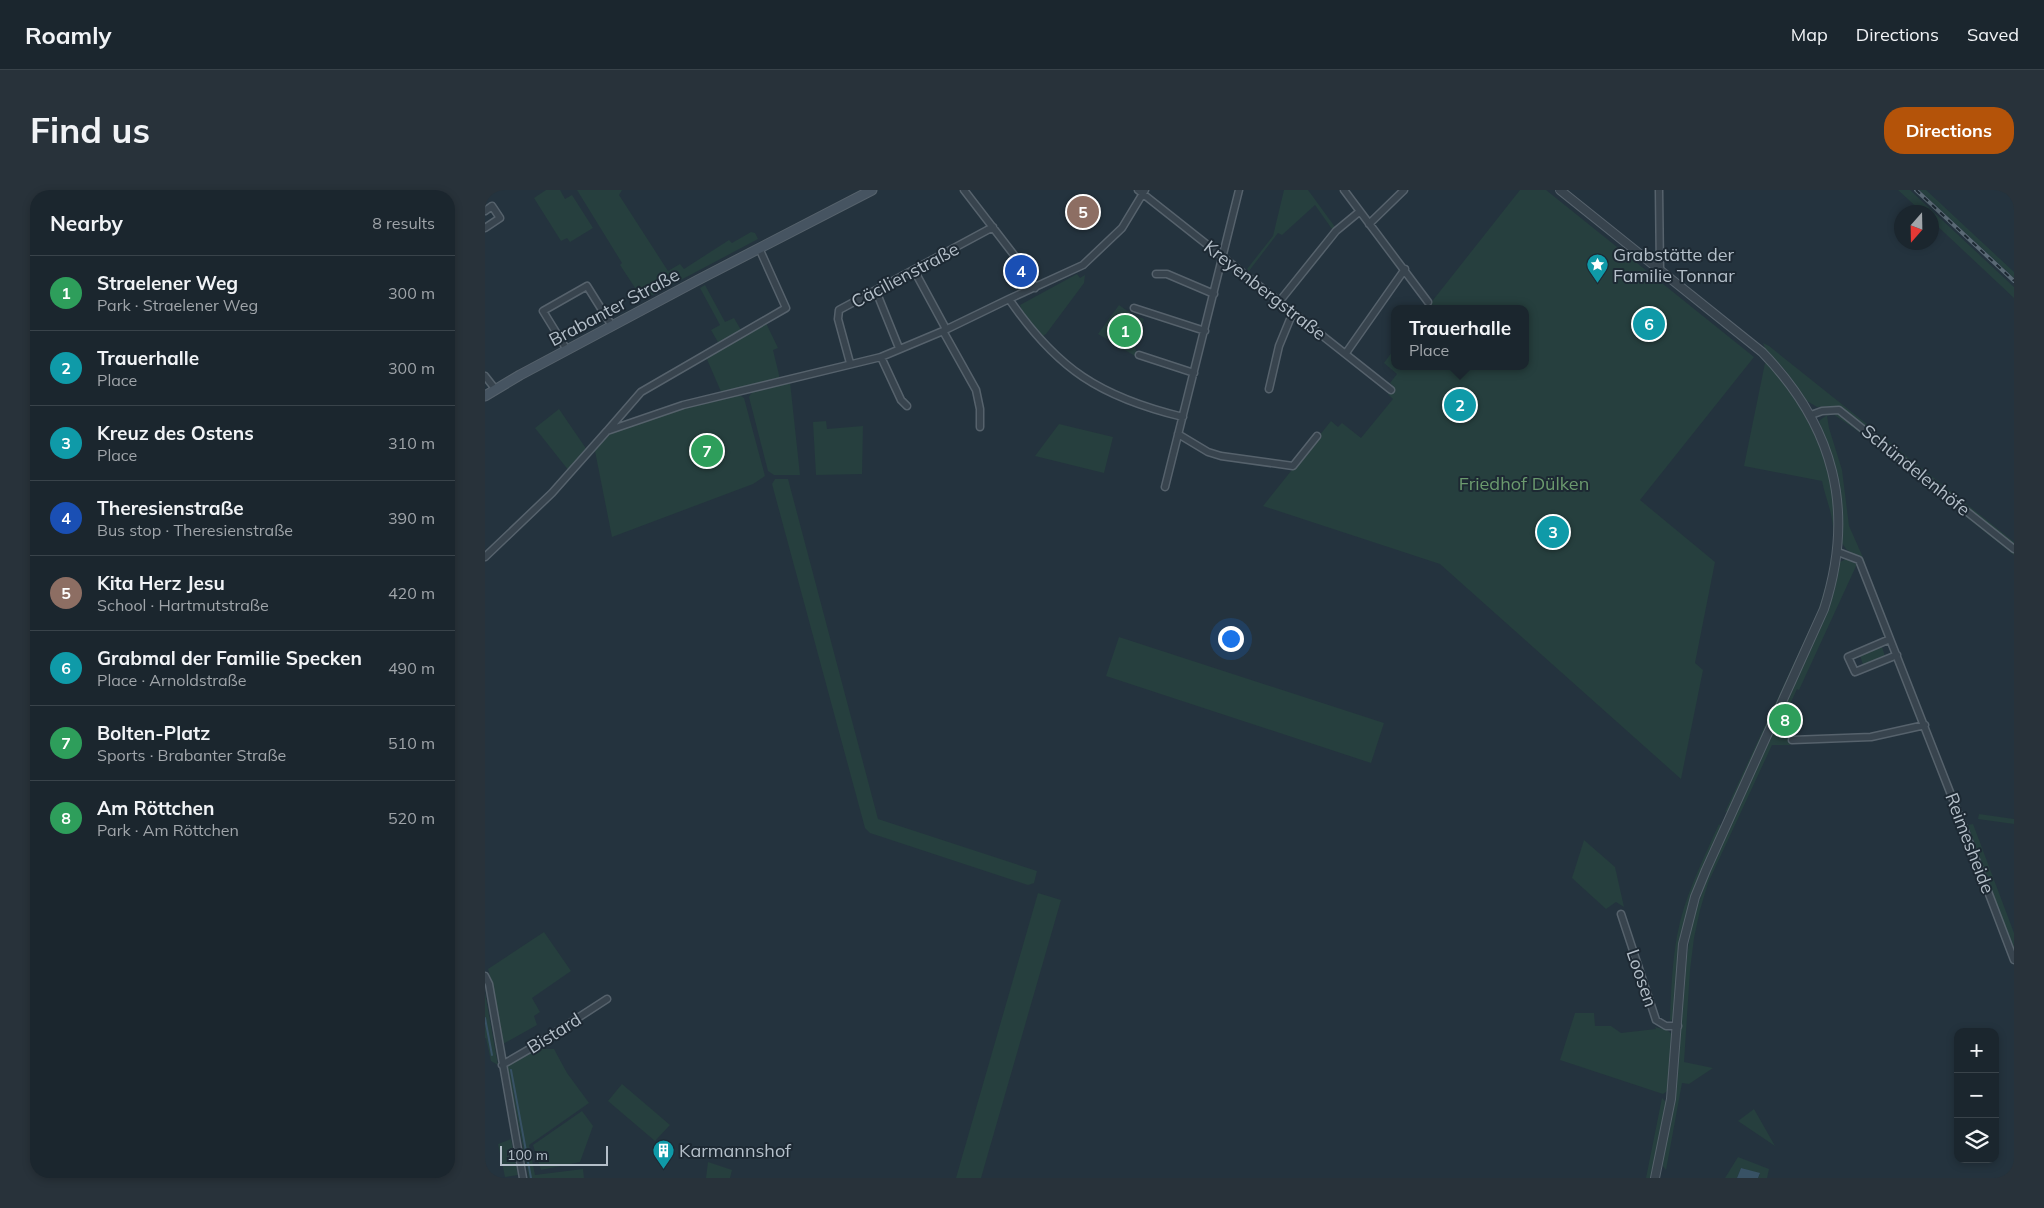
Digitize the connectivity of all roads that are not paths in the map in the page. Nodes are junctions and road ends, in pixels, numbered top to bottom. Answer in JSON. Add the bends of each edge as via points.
{"nodes":[{"id":1,"x":872,"y":190,"type":"edge"},
{"id":2,"x":964,"y":190,"type":"edge"},
{"id":3,"x":1239,"y":190,"type":"edge"},
{"id":4,"x":1344,"y":190,"type":"edge"},
{"id":5,"x":1404,"y":190,"type":"edge"},
{"id":6,"x":1560,"y":190,"type":"edge"},
{"id":7,"x":1659,"y":190,"type":"edge"},
{"id":8,"x":1142,"y":191,"type":"edge"},
{"id":9,"x":485,"y":211,"type":"edge"},
{"id":10,"x":1359,"y":212,"type":"junction"},
{"id":11,"x":1369,"y":224,"type":"junction"},
{"id":12,"x":993,"y":227,"type":"junction"},
{"id":13,"x":485,"y":228,"type":"edge"},
{"id":14,"x":759,"y":248,"type":"junction"},
{"id":15,"x":1223,"y":256,"type":"junction"},
{"id":16,"x":1405,"y":269,"type":"junction"},
{"id":17,"x":914,"y":270,"type":"junction"},
{"id":18,"x":1660,"y":270,"type":"junction"},
{"id":19,"x":1156,"y":274,"type":"dead end"},
{"id":20,"x":1035,"y":288,"type":"junction"},
{"id":21,"x":876,"y":291,"type":"junction"},
{"id":22,"x":1214,"y":294,"type":"junction"},
{"id":23,"x":1009,"y":299,"type":"junction"},
{"id":24,"x":1279,"y":302,"type":"junction"},
{"id":25,"x":1428,"y":302,"type":"dead end"},
{"id":26,"x":1135,"y":308,"type":"dead end"},
{"id":27,"x":1293,"y":312,"type":"junction"},
{"id":28,"x":612,"y":326,"type":"junction"},
{"id":29,"x":944,"y":330,"type":"junction"},
{"id":30,"x":1205,"y":331,"type":"junction"},
{"id":31,"x":899,"y":348,"type":"junction"},
{"id":32,"x":567,"y":350,"type":"junction"},
{"id":33,"x":1346,"y":353,"type":"junction"},
{"id":34,"x":1139,"y":355,"type":"dead end"},
{"id":35,"x":881,"y":357,"type":"junction"},
{"id":36,"x":850,"y":363,"type":"junction"},
{"id":37,"x":1194,"y":373,"type":"junction"},
{"id":38,"x":485,"y":376,"type":"edge"},
{"id":39,"x":1269,"y":389,"type":"dead end"},
{"id":40,"x":496,"y":390,"type":"junction"},
{"id":41,"x":1391,"y":390,"type":"dead end"},
{"id":42,"x":485,"y":396,"type":"edge"},
{"id":43,"x":907,"y":406,"type":"dead end"},
{"id":44,"x":1811,"y":415,"type":"junction"},
{"id":45,"x":1183,"y":417,"type":"junction"},
{"id":46,"x":980,"y":427,"type":"dead end"},
{"id":47,"x":607,"y":431,"type":"junction"},
{"id":48,"x":1178,"y":434,"type":"junction"},
{"id":49,"x":1317,"y":436,"type":"dead end"},
{"id":50,"x":1165,"y":487,"type":"dead end"},
{"id":51,"x":2014,"y":549,"type":"edge"},
{"id":52,"x":1838,"y":552,"type":"junction"},
{"id":53,"x":485,"y":557,"type":"edge"},
{"id":54,"x":1890,"y":639,"type":"junction"},
{"id":55,"x":1897,"y":655,"type":"junction"},
{"id":56,"x":1925,"y":725,"type":"junction"},
{"id":57,"x":1793,"y":740,"type":"dead end"},
{"id":58,"x":1621,"y":914,"type":"dead end"},
{"id":59,"x":2014,"y":960,"type":"edge"},
{"id":60,"x":485,"y":976,"type":"edge"},
{"id":61,"x":607,"y":1000,"type":"dead end"},
{"id":62,"x":1678,"y":1026,"type":"junction"},
{"id":63,"x":502,"y":1065,"type":"junction"},
{"id":64,"x":523,"y":1178,"type":"edge"},
{"id":65,"x":1655,"y":1178,"type":"edge"}],
"edges":[{"from":1,"to":14,"type":"main road","name":"Brabanter Straße"},
{"from":2,"to":12,"type":"street"},
{"from":3,"to":15,"type":"street"},
{"from":4,"to":10,"type":"street"},
{"from":5,"to":11,"type":"street"},
{"from":6,"to":18,"type":"street"},
{"from":7,"to":18,"type":"street"},
{"from":8,"to":15,"type":"street","name":"Kreyenbergstraße"},
{"from":8,"to":20,"type":"street","via":[[1122,228],[1083,265]]},
{"from":9,"to":13,"type":"street","via":[[493,206],[500,218]]},
{"from":10,"to":11,"type":"street"},
{"from":10,"to":24,"type":"street","via":[[1335,231]]},
{"from":11,"to":16,"type":"street"},
{"from":12,"to":17,"type":"street","name":"Cäcilienstraße"},
{"from":12,"to":20,"type":"street"},
{"from":14,"to":28,"type":"main road","name":"Brabanter Straße"},
{"from":14,"to":47,"type":"street","via":[[786,308],[641,392]]},
{"from":15,"to":22,"type":"street"},
{"from":15,"to":24,"type":"street","name":"Kreyenbergstraße"},
{"from":16,"to":25,"type":"street"},
{"from":16,"to":33,"type":"street"},
{"from":17,"to":21,"type":"street","name":"Cäcilienstraße"},
{"from":17,"to":29,"type":"street"},
{"from":18,"to":44,"type":"street","via":[[1762,352],[1781,371]]},
{"from":19,"to":22,"type":"street","via":[[1167,274]]},
{"from":20,"to":23,"type":"street"},
{"from":21,"to":31,"type":"street"},
{"from":21,"to":36,"type":"street","name":"Cäcilienstraße","via":[[839,310],[837,319]]},
{"from":22,"to":30,"type":"street"},
{"from":23,"to":29,"type":"street"},
{"from":23,"to":45,"type":"street","via":[[1043,342],[1077,375],[1114,395]]},
{"from":24,"to":27,"type":"street","name":"Kreyenbergstraße"},
{"from":26,"to":30,"type":"street"},
{"from":27,"to":33,"type":"street","name":"Kreyenbergstraße"},
{"from":27,"to":39,"type":"street","via":[[1279,346]]},
{"from":28,"to":32,"type":"main road","name":"Brabanter Straße"},
{"from":28,"to":32,"type":"street","via":[[587,286],[543,311]]},
{"from":29,"to":31,"type":"street"},
{"from":29,"to":46,"type":"street","via":[[976,390]]},
{"from":30,"to":37,"type":"street"},
{"from":31,"to":35,"type":"street"},
{"from":32,"to":40,"type":"main road","name":"Brabanter Straße"},
{"from":33,"to":41,"type":"street","name":"Kreyenbergstraße"},
{"from":34,"to":37,"type":"street"},
{"from":35,"to":36,"type":"street"},
{"from":35,"to":43,"type":"street"},
{"from":36,"to":47,"type":"street","via":[[683,406]]},
{"from":37,"to":45,"type":"street"},
{"from":38,"to":40,"type":"street"},
{"from":40,"to":42,"type":"main road","name":"Brabanter Straße"},
{"from":44,"to":51,"type":"street","name":"Schündelenhöfe","via":[[1839,410]]},
{"from":44,"to":52,"type":"street","via":[[1823,440],[1836,486]]},
{"from":45,"to":48,"type":"street"},
{"from":47,"to":53,"type":"street","via":[[552,493]]},
{"from":48,"to":49,"type":"street","via":[[1221,456],[1293,466]]},
{"from":48,"to":50,"type":"street"},
{"from":52,"to":54,"type":"street","name":"Reimesheide","via":[[1859,560]]},
{"from":52,"to":62,"type":"street","via":[[1824,609],[1695,897],[1683,944]]},
{"from":54,"to":55,"type":"street","name":"Reimesheide"},
{"from":54,"to":55,"type":"street","via":[[1849,657],[1855,672]]},
{"from":55,"to":56,"type":"street","name":"Reimesheide"},
{"from":56,"to":57,"type":"street","via":[[1871,737]]},
{"from":56,"to":59,"type":"street","name":"Reimesheide"},
{"from":58,"to":62,"type":"street","name":"Loosen","via":[[1656,1020],[1666,1026]]},
{"from":60,"to":63,"type":"street","name":"Bistard"},
{"from":61,"to":63,"type":"street","name":"Bistard"},
{"from":62,"to":65,"type":"street","via":[[1671,1099]]},
{"from":63,"to":64,"type":"street","name":"Bistard"}]}
